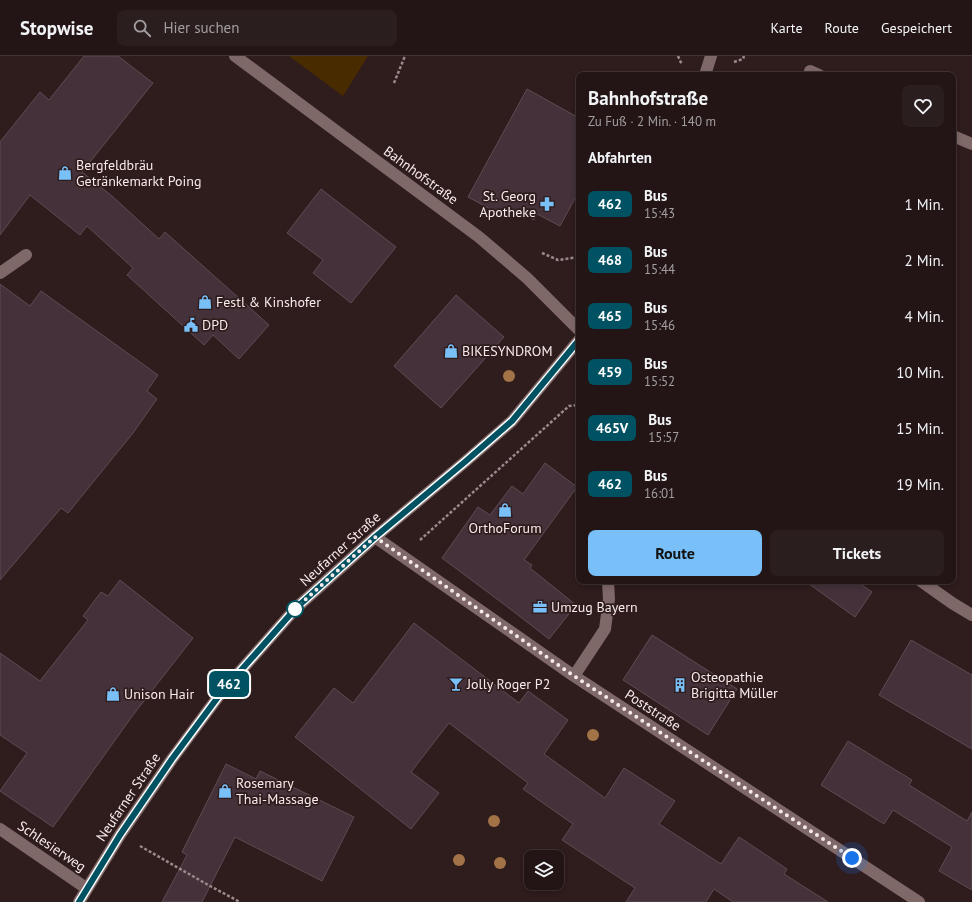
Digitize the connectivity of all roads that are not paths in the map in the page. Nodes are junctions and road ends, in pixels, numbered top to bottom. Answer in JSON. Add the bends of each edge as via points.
{"nodes":[{"id":1,"x":235,"y":56,"type":"edge"},
{"id":2,"x":711,"y":56,"type":"edge"},
{"id":3,"x":706,"y":72,"type":"edge"},
{"id":4,"x":956,"y":137,"type":"edge"},
{"id":5,"x":972,"y":144,"type":"edge"},
{"id":6,"x":26,"y":255,"type":"dead end"},
{"id":7,"x":0,"y":273,"type":"edge"},
{"id":8,"x":576,"y":327,"type":"edge"},
{"id":9,"x":576,"y":344,"type":"edge"},
{"id":10,"x":375,"y":537,"type":"junction"},
{"id":11,"x":608,"y":584,"type":"edge"},
{"id":12,"x":925,"y":584,"type":"edge"},
{"id":13,"x":972,"y":615,"type":"edge"},
{"id":14,"x":574,"y":676,"type":"junction"},
{"id":15,"x":0,"y":829,"type":"edge"},
{"id":16,"x":86,"y":888,"type":"junction"},
{"id":17,"x":79,"y":902,"type":"edge"},
{"id":18,"x":919,"y":902,"type":"edge"}],
"edges":[{"from":1,"to":8,"type":"street","name":"Bahnhofstraße","via":[[479,236],[527,278]]},
{"from":2,"to":3,"type":"street"},
{"from":4,"to":5,"type":"street"},
{"from":6,"to":7,"type":"street"},
{"from":9,"to":10,"type":"street","name":"Neufarner Straße","via":[[512,421]]},
{"from":10,"to":14,"type":"street","name":"Poststraße"},
{"from":10,"to":16,"type":"street","name":"Neufarner Straße","via":[[296,608],[221,693],[172,759]]},
{"from":11,"to":14,"type":"street","via":[[605,630]]},
{"from":12,"to":13,"type":"street"},
{"from":14,"to":18,"type":"street","name":"Poststraße"},
{"from":15,"to":16,"type":"street","name":"Schlesierweg"},
{"from":16,"to":17,"type":"street","name":"Neufarner Straße"}]}
